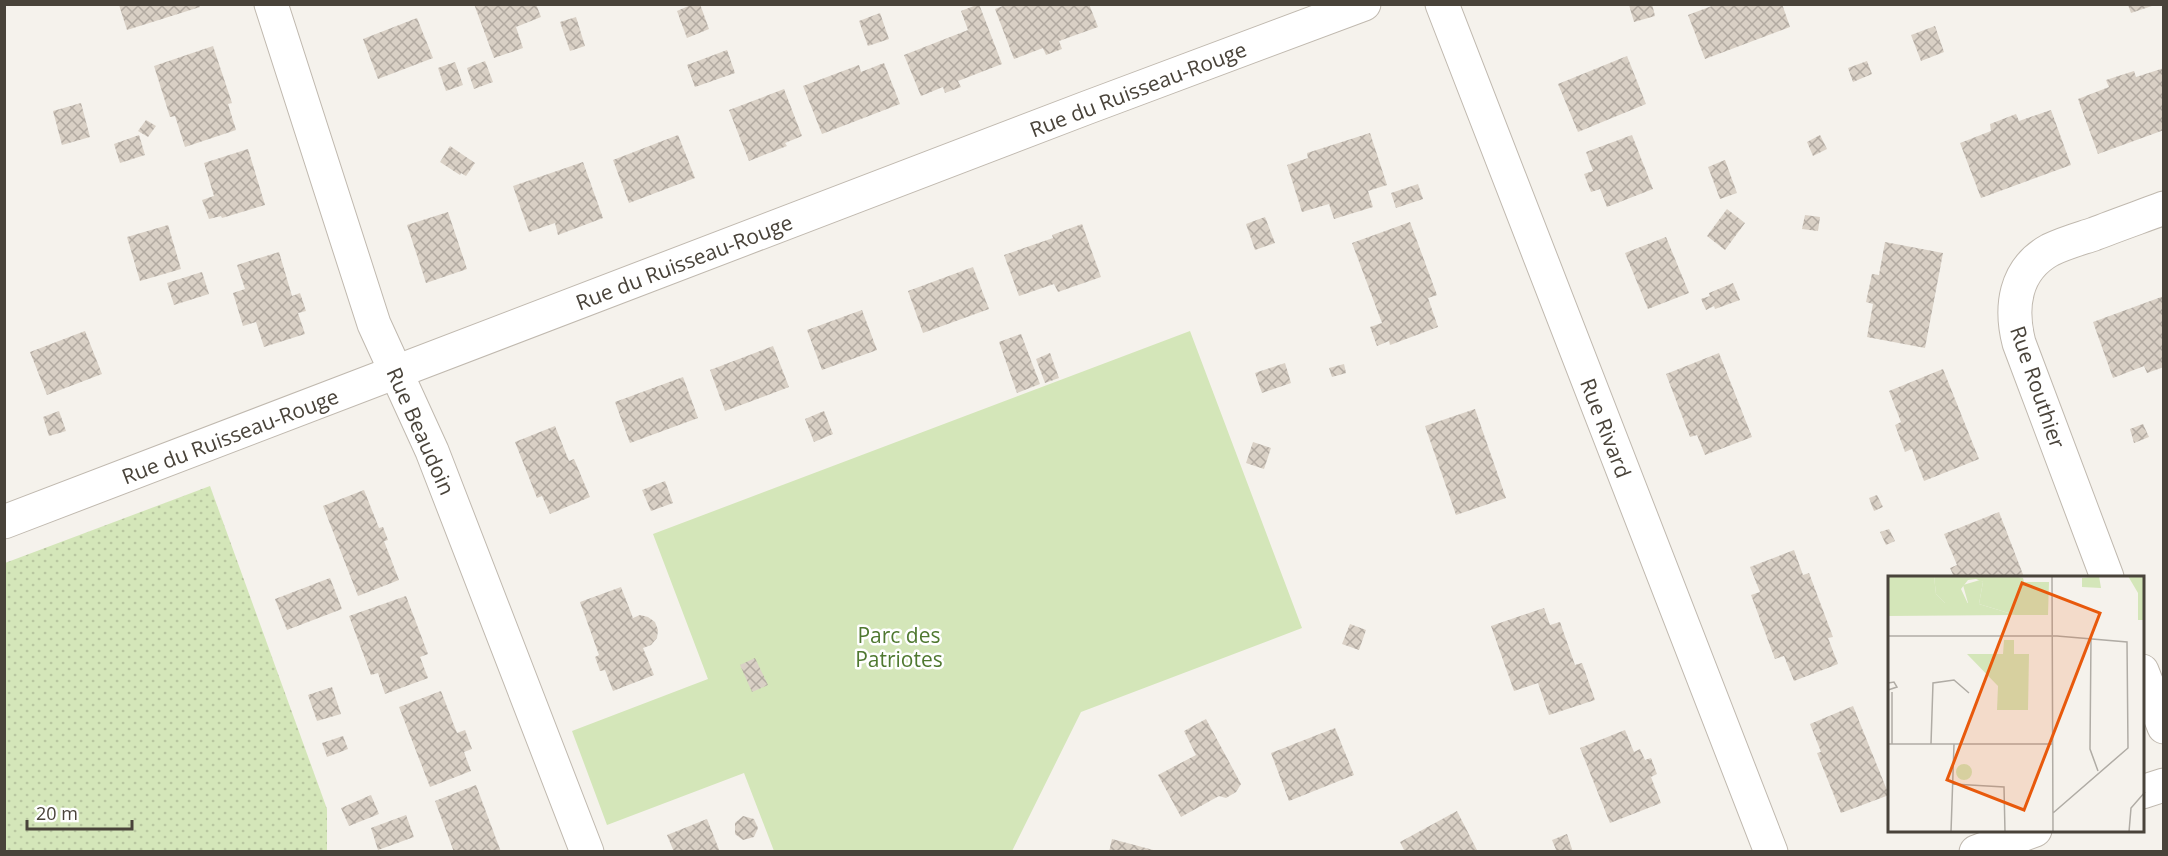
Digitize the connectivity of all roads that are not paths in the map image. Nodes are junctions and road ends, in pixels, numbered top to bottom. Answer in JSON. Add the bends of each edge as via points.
{"nodes":[{"id":1,"x":271,"y":4,"type":"edge"},
{"id":2,"x":1364,"y":4,"type":"edge"},
{"id":3,"x":1442,"y":4,"type":"edge"},
{"id":4,"x":2163,"y":208,"type":"edge"},
{"id":5,"x":395,"y":373,"type":"junction"},
{"id":6,"x":4,"y":522,"type":"edge"},
{"id":7,"x":2107,"y":576,"type":"edge"},
{"id":8,"x":2144,"y":676,"type":"edge"},
{"id":9,"x":2163,"y":727,"type":"edge"},
{"id":10,"x":2163,"y":785,"type":"edge"},
{"id":11,"x":2144,"y":791,"type":"edge"},
{"id":12,"x":2032,"y":832,"type":"edge"},
{"id":13,"x":587,"y":852,"type":"edge"},
{"id":14,"x":1771,"y":852,"type":"edge"},
{"id":15,"x":1976,"y":852,"type":"edge"}],
"edges":[{"from":1,"to":5,"type":"street","name":"Rue Beaudoin","via":[[374,324]]},
{"from":2,"to":5,"type":"street","name":"Rue du Ruisseau-Rouge"},
{"from":3,"to":14,"type":"street","name":"Rue Rivard"},
{"from":4,"to":7,"type":"street","name":"Rue Routhier","via":[[2049,251],[2026,273],[2014,302],[2013,323],[2019,343]]},
{"from":5,"to":6,"type":"street","name":"Rue du Ruisseau-Rouge"},
{"from":5,"to":13,"type":"street","name":"Rue Beaudoin","via":[[432,452]]},
{"from":8,"to":9,"type":"street"},
{"from":10,"to":11,"type":"street"},
{"from":12,"to":15,"type":"street"}]}
